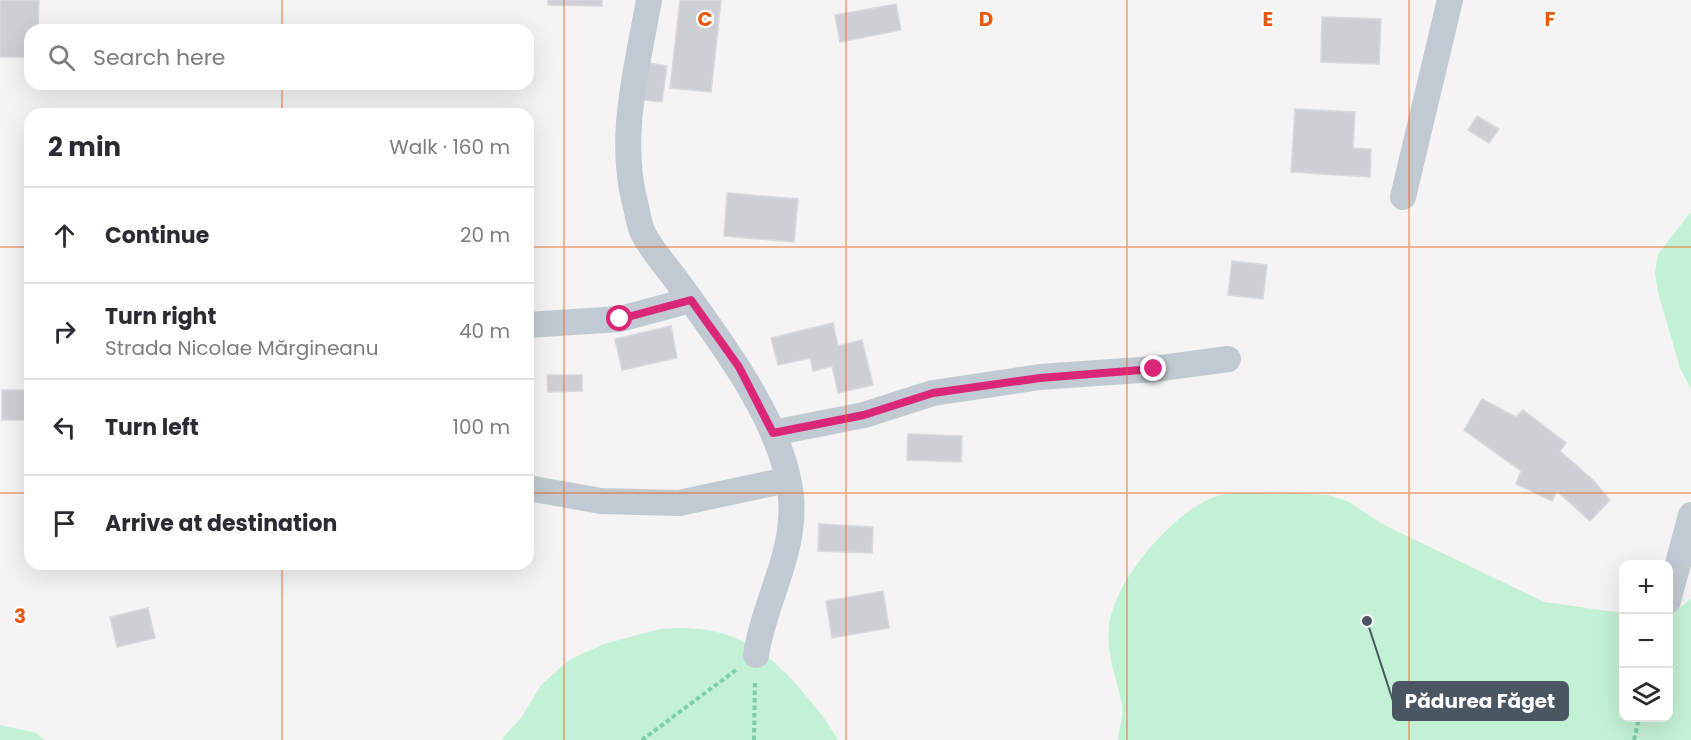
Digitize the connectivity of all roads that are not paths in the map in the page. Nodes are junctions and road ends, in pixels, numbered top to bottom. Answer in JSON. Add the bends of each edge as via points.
{"nodes":[{"id":1,"x":649,"y":0,"type":"edge"},
{"id":2,"x":1450,"y":0,"type":"edge"},
{"id":3,"x":1403,"y":197,"type":"dead end"},
{"id":4,"x":691,"y":300,"type":"junction"},
{"id":5,"x":534,"y":325,"type":"edge"},
{"id":6,"x":1228,"y":359,"type":"dead end"},
{"id":7,"x":773,"y":433,"type":"junction"},
{"id":8,"x":788,"y":480,"type":"junction"},
{"id":9,"x":534,"y":489,"type":"edge"},
{"id":10,"x":1691,"y":515,"type":"edge"},
{"id":11,"x":1673,"y":582,"type":"edge"},
{"id":12,"x":756,"y":655,"type":"road end"}],
"edges":[{"from":1,"to":4,"type":"street","via":[[626,131],[630,188],[643,233]]},
{"from":2,"to":3,"type":"street"},
{"from":4,"to":5,"type":"street","via":[[620,319]]},
{"from":4,"to":7,"type":"street","via":[[739,367]]},
{"from":6,"to":7,"type":"street","via":[[933,393],[864,415]]},
{"from":7,"to":8,"type":"street"},
{"from":8,"to":9,"type":"street","via":[[679,503],[601,501]]},
{"from":8,"to":12,"type":"street","via":[[791,498],[787,556],[771,606],[760,626]]},
{"from":10,"to":11,"type":"street"}]}
